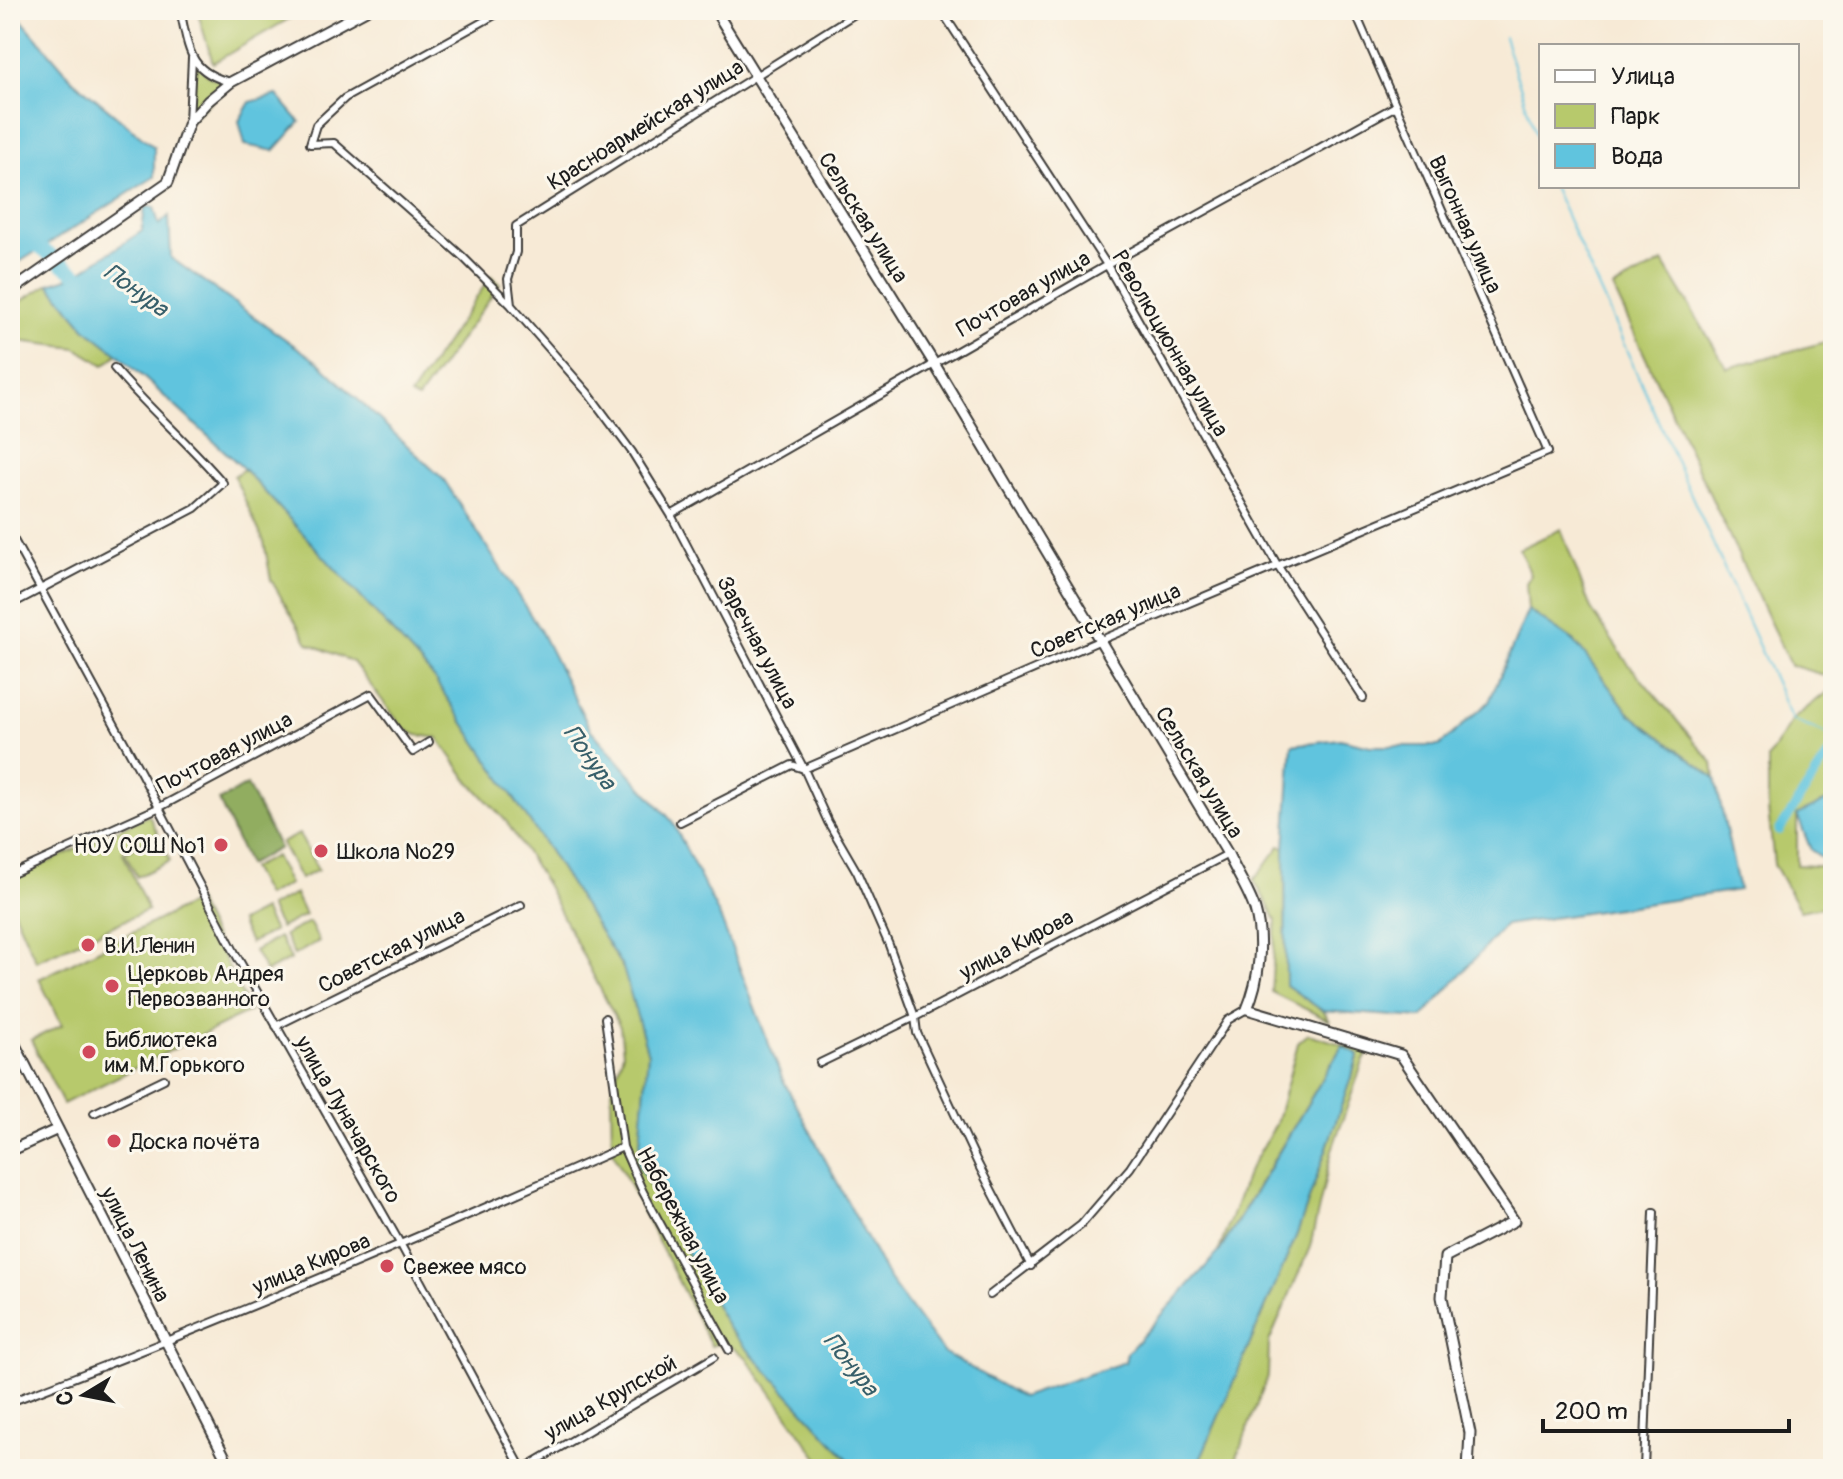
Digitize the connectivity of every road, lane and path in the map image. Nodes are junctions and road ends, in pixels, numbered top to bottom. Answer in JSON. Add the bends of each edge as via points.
{"nodes":[{"id":1,"x":180,"y":10,"type":"edge"},
{"id":2,"x":366,"y":10,"type":"edge"},
{"id":3,"x":504,"y":10,"type":"edge"},
{"id":4,"x":715,"y":10,"type":"edge"},
{"id":5,"x":861,"y":10,"type":"edge"},
{"id":6,"x":941,"y":10,"type":"edge"},
{"id":7,"x":1354,"y":10,"type":"edge"},
{"id":8,"x":192,"y":58,"type":"junction"},
{"id":9,"x":755,"y":76,"type":"junction"},
{"id":10,"x":231,"y":82,"type":"junction"},
{"id":11,"x":1394,"y":107,"type":"junction"},
{"id":12,"x":189,"y":122,"type":"junction"},
{"id":13,"x":1107,"y":265,"type":"junction"},
{"id":14,"x":10,"y":292,"type":"edge"},
{"id":15,"x":511,"y":305,"type":"junction"},
{"id":16,"x":935,"y":365,"type":"junction"},
{"id":17,"x":114,"y":368,"type":"dead end"},
{"id":18,"x":1548,"y":452,"type":"joint"},
{"id":19,"x":671,"y":515,"type":"junction"},
{"id":20,"x":10,"y":533,"type":"edge"},
{"id":21,"x":1279,"y":568,"type":"junction"},
{"id":22,"x":43,"y":589,"type":"junction"},
{"id":23,"x":10,"y":605,"type":"edge"},
{"id":24,"x":1101,"y":640,"type":"junction"},
{"id":25,"x":1363,"y":698,"type":"dead end"},
{"id":26,"x":429,"y":742,"type":"dead end"},
{"id":27,"x":804,"y":769,"type":"junction"},
{"id":28,"x":160,"y":807,"type":"junction"},
{"id":29,"x":680,"y":822,"type":"dead end"},
{"id":30,"x":1228,"y":854,"type":"junction"},
{"id":31,"x":10,"y":875,"type":"edge"},
{"id":32,"x":521,"y":905,"type":"dead end"},
{"id":33,"x":1247,"y":1009,"type":"junction"},
{"id":34,"x":915,"y":1017,"type":"junction"},
{"id":35,"x":605,"y":1018,"type":"dead end"},
{"id":36,"x":276,"y":1026,"type":"junction"},
{"id":37,"x":10,"y":1035,"type":"edge"},
{"id":38,"x":820,"y":1063,"type":"dead end"},
{"id":39,"x":164,"y":1079,"type":"dead end"},
{"id":40,"x":94,"y":1113,"type":"dead end"},
{"id":41,"x":58,"y":1129,"type":"junction"},
{"id":42,"x":623,"y":1147,"type":"junction"},
{"id":43,"x":10,"y":1151,"type":"edge"},
{"id":44,"x":1654,"y":1212,"type":"dead end"},
{"id":45,"x":401,"y":1245,"type":"junction"},
{"id":46,"x":1031,"y":1266,"type":"junction"},
{"id":47,"x":990,"y":1295,"type":"dead end"},
{"id":48,"x":167,"y":1343,"type":"junction"},
{"id":49,"x":729,"y":1350,"type":"dead end"},
{"id":50,"x":714,"y":1357,"type":"dead end"},
{"id":51,"x":10,"y":1402,"type":"edge"},
{"id":52,"x":231,"y":1469,"type":"edge"},
{"id":53,"x":523,"y":1469,"type":"edge"},
{"id":54,"x":1468,"y":1469,"type":"edge"},
{"id":55,"x":1644,"y":1469,"type":"edge"}],
"edges":[{"from":1,"to":8,"type":"street"},
{"from":2,"to":10,"type":"street"},
{"from":3,"to":15,"type":"street","name":"Заречная улица","via":[[345,98],[316,125],[310,144],[334,143]]},
{"from":4,"to":9,"type":"street","name":"Сельская улица"},
{"from":5,"to":9,"type":"street","name":"Красноармейская улица"},
{"from":6,"to":13,"type":"street","name":"Революционная улица"},
{"from":7,"to":11,"type":"street","name":"Выгонная улица"},
{"from":8,"to":10,"type":"street","via":[[210,77]]},
{"from":8,"to":12,"type":"street"},
{"from":9,"to":15,"type":"street","name":"Красноармейская улица","via":[[516,226],[508,279]]},
{"from":9,"to":16,"type":"street","name":"Сельская улица"},
{"from":10,"to":12,"type":"street"},
{"from":11,"to":13,"type":"street","name":"Почтовая улица"},
{"from":11,"to":18,"type":"street","name":"Выгонная улица"},
{"from":12,"to":14,"type":"street","via":[[168,182]]},
{"from":13,"to":16,"type":"street","name":"Почтовая улица"},
{"from":13,"to":21,"type":"street","name":"Революционная улица"},
{"from":15,"to":19,"type":"street","name":"Заречная улица","via":[[588,393]]},
{"from":16,"to":19,"type":"street","name":"Почтовая улица"},
{"from":16,"to":24,"type":"street","name":"Сельская улица"},
{"from":17,"to":22,"type":"street","via":[[223,483],[195,508]]},
{"from":18,"to":21,"type":"street","name":"Советская улица"},
{"from":19,"to":27,"type":"street","name":"Заречная улица"},
{"from":20,"to":22,"type":"street","name":"улица Луначарского"},
{"from":21,"to":24,"type":"street","name":"Советская улица"},
{"from":21,"to":25,"type":"street","name":"Революционная улица"},
{"from":22,"to":23,"type":"street"},
{"from":22,"to":28,"type":"street","name":"улица Луначарского"},
{"from":24,"to":27,"type":"street","name":"Советская улица"},
{"from":24,"to":30,"type":"street","name":"Сельская улица"},
{"from":26,"to":28,"type":"street","name":"Почтовая улица","via":[[413,752],[371,694]]},
{"from":27,"to":29,"type":"street","name":"Советская улица","via":[[792,765]]},
{"from":27,"to":34,"type":"street","name":"Заречная улица","via":[[857,872]]},
{"from":28,"to":31,"type":"street","name":"Почтовая улица"},
{"from":28,"to":36,"type":"street","name":"улица Луначарского"},
{"from":30,"to":33,"type":"street","name":"Сельская улица","via":[[1255,911],[1256,987]]},
{"from":30,"to":34,"type":"street","name":"улица Кирова"},
{"from":32,"to":36,"type":"street","name":"Советская улица"},
{"from":33,"to":46,"type":"street","via":[[1228,1020],[1130,1168],[1081,1225]]},
{"from":33,"to":54,"type":"street","via":[[1401,1055],[1514,1221],[1445,1257],[1442,1297],[1470,1433]]},
{"from":34,"to":38,"type":"street","name":"улица Кирова"},
{"from":34,"to":46,"type":"street","name":"Заречная улица","via":[[917,1033]]},
{"from":35,"to":42,"type":"street","name":"Набережная улица"},
{"from":36,"to":45,"type":"street","name":"улица Луначарского"},
{"from":37,"to":41,"type":"street","name":"улица Ленина"},
{"from":39,"to":40,"type":"street"},
{"from":41,"to":43,"type":"street"},
{"from":41,"to":48,"type":"street","name":"улица Ленина"},
{"from":42,"to":45,"type":"street","name":"улица Кирова"},
{"from":42,"to":49,"type":"street","name":"Набережная улица"},
{"from":44,"to":55,"type":"street"},
{"from":45,"to":48,"type":"street","name":"улица Кирова"},
{"from":45,"to":53,"type":"street","name":"улица Луначарского"},
{"from":46,"to":47,"type":"street"},
{"from":48,"to":51,"type":"street","name":"улица Кирова"},
{"from":48,"to":52,"type":"street","name":"улица Ленина"},
{"from":50,"to":53,"type":"street","name":"улица Крупской"}]}
